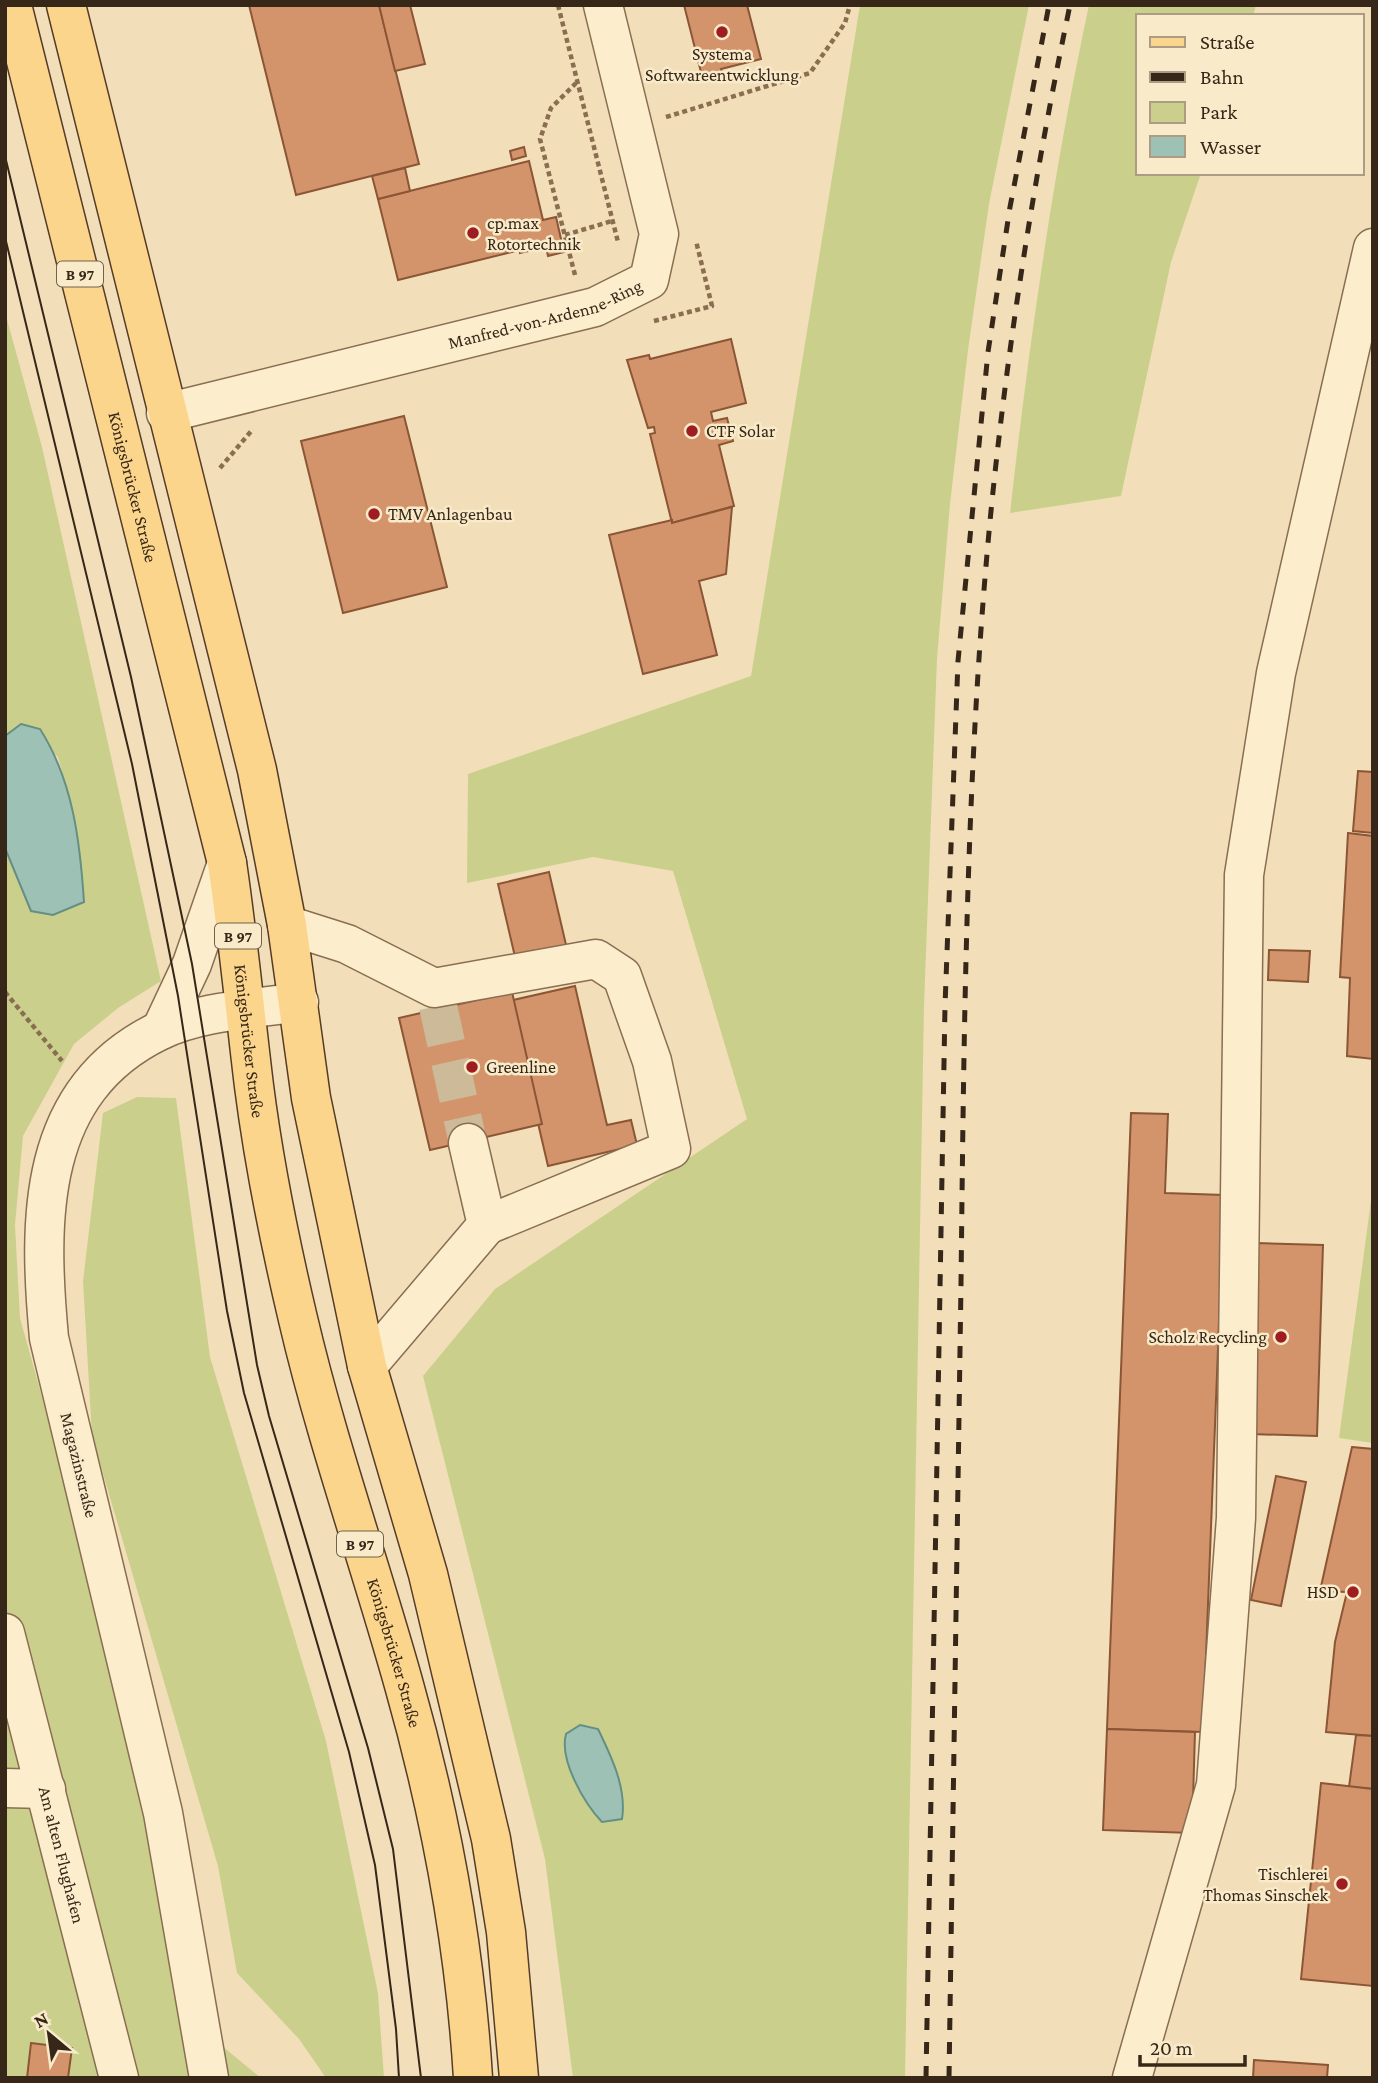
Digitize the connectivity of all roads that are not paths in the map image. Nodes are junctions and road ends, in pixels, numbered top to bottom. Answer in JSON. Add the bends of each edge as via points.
{"nodes":[{"id":1,"x":12,"y":5,"type":"edge"},
{"id":2,"x":65,"y":5,"type":"edge"},
{"id":3,"x":603,"y":5,"type":"edge"},
{"id":4,"x":1373,"y":248,"type":"edge"},
{"id":5,"x":166,"y":413,"type":"junction"},
{"id":6,"x":227,"y":863,"type":"junction"},
{"id":7,"x":287,"y":925,"type":"junction"},
{"id":8,"x":299,"y":1002,"type":"junction"},
{"id":9,"x":247,"y":1010,"type":"junction"},
{"id":10,"x":160,"y":1030,"type":"junction"},
{"id":11,"x":468,"y":1143,"type":"tunnel mouth"},
{"id":12,"x":487,"y":1225,"type":"junction"},
{"id":13,"x":367,"y":1366,"type":"junction"},
{"id":14,"x":5,"y":1633,"type":"edge"},
{"id":15,"x":5,"y":1788,"type":"edge"},
{"id":16,"x":46,"y":1789,"type":"junction"},
{"id":17,"x":119,"y":2078,"type":"edge"},
{"id":18,"x":209,"y":2078,"type":"edge"},
{"id":19,"x":473,"y":2078,"type":"edge"},
{"id":20,"x":519,"y":2078,"type":"edge"},
{"id":21,"x":1132,"y":2078,"type":"edge"}],
"edges":[{"from":1,"to":6,"type":"main road","name":"Königsbrücker Straße","number":"B 97"},
{"from":2,"to":5,"type":"main road","number":"B 97"},
{"from":3,"to":5,"type":"street","name":"Manfred-von-Ardenne-Ring","via":[[659,234],[649,280],[584,309]]},
{"from":4,"to":21,"type":"street","via":[[1276,673],[1244,875],[1236,1518],[1216,1785]]},
{"from":5,"to":7,"type":"main road","number":"B 97","via":[[257,771]]},
{"from":6,"to":9,"type":"main road","name":"Königsbrücker Straße","number":"B 97"},
{"from":6,"to":10,"type":"street","via":[[192,964]]},
{"from":7,"to":8,"type":"main road","number":"B 97"},
{"from":7,"to":12,"type":"street","via":[[347,944],[436,997],[596,959],[622,976],[652,1061],[670,1150]]},
{"from":8,"to":9,"type":"street","name":"Magazinstraße"},
{"from":8,"to":13,"type":"main road","number":"B 97","via":[[311,1098]]},
{"from":9,"to":10,"type":"street","name":"Magazinstraße"},
{"from":9,"to":19,"type":"main road","name":"Königsbrücker Straße","number":"B 97","via":[[264,1152],[298,1321],[404,1684],[437,1824],[469,2007]]},
{"from":10,"to":18,"type":"street","name":"Magazinstraße","via":[[109,1064],[85,1088],[68,1115],[58,1144],[44,1228],[43,1278],[49,1338],[163,1814]]},
{"from":11,"to":12,"type":"street"},
{"from":12,"to":13,"type":"street"},
{"from":13,"to":20,"type":"main road","number":"B 97","via":[[428,1574],[491,1839],[506,1932]]},
{"from":14,"to":16,"type":"street","name":"Am alten Flughafen"},
{"from":15,"to":16,"type":"street"},
{"from":16,"to":17,"type":"street","name":"Am alten Flughafen"}]}
